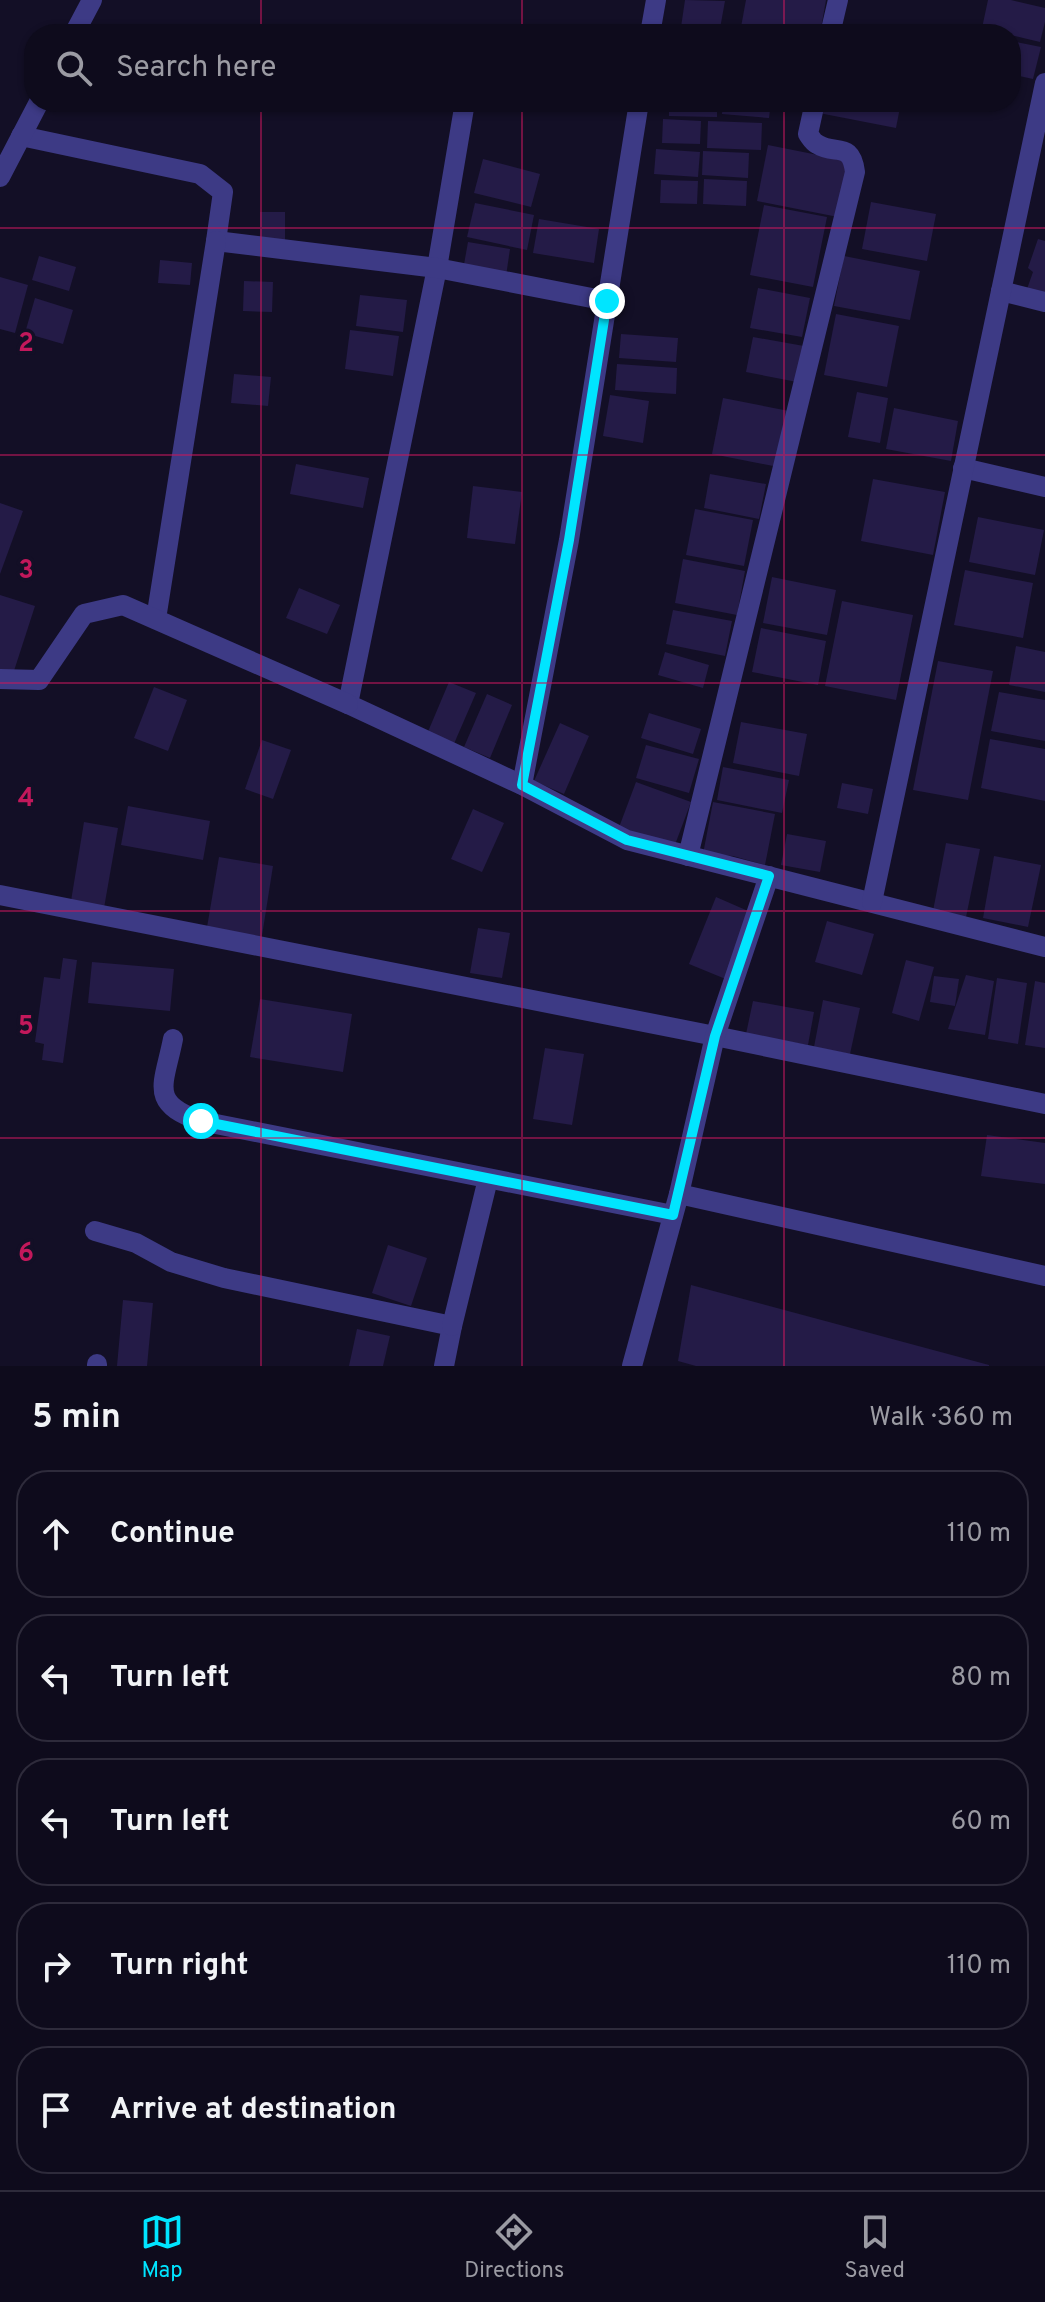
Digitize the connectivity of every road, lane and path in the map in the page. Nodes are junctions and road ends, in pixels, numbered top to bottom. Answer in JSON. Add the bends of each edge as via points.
{"nodes":[{"id":1,"x":92,"y":0,"type":"edge"},
{"id":2,"x":656,"y":0,"type":"edge"},
{"id":3,"x":838,"y":0,"type":"edge"},
{"id":4,"x":79,"y":24,"type":"edge"},
{"id":5,"x":652,"y":24,"type":"edge"},
{"id":6,"x":832,"y":24,"type":"edge"},
{"id":7,"x":1045,"y":83,"type":"edge"},
{"id":8,"x":34,"y":112,"type":"edge"},
{"id":9,"x":463,"y":112,"type":"edge"},
{"id":10,"x":637,"y":112,"type":"edge"},
{"id":11,"x":813,"y":112,"type":"edge"},
{"id":12,"x":21,"y":136,"type":"junction"},
{"id":13,"x":0,"y":177,"type":"edge"},
{"id":14,"x":216,"y":241,"type":"junction"},
{"id":15,"x":437,"y":268,"type":"junction"},
{"id":16,"x":1001,"y":291,"type":"junction"},
{"id":17,"x":607,"y":301,"type":"junction"},
{"id":18,"x":1045,"y":302,"type":"edge"},
{"id":19,"x":963,"y":468,"type":"junction"},
{"id":20,"x":1045,"y":487,"type":"edge"},
{"id":21,"x":156,"y":619,"type":"junction"},
{"id":22,"x":0,"y":679,"type":"edge"},
{"id":23,"x":348,"y":704,"type":"junction"},
{"id":24,"x":522,"y":785,"type":"junction"},
{"id":25,"x":688,"y":856,"type":"junction"},
{"id":26,"x":769,"y":876,"type":"junction"},
{"id":27,"x":0,"y":895,"type":"edge"},
{"id":28,"x":872,"y":902,"type":"junction"},
{"id":29,"x":1043,"y":940,"type":"edge"},
{"id":30,"x":715,"y":1036,"type":"junction"},
{"id":31,"x":173,"y":1039,"type":"dead end"},
{"id":32,"x":1045,"y":1104,"type":"edge"},
{"id":33,"x":488,"y":1179,"type":"junction"},
{"id":34,"x":679,"y":1194,"type":"junction"},
{"id":35,"x":673,"y":1215,"type":"junction"},
{"id":36,"x":95,"y":1231,"type":"dead end"},
{"id":37,"x":1045,"y":1276,"type":"edge"},
{"id":38,"x":452,"y":1326,"type":"junction"},
{"id":39,"x":444,"y":1366,"type":"edge"},
{"id":40,"x":632,"y":1366,"type":"edge"}],
"edges":[{"from":1,"to":4,"type":"street"},
{"from":2,"to":5,"type":"street"},
{"from":3,"to":6,"type":"street"},
{"from":7,"to":16,"type":"street"},
{"from":8,"to":12,"type":"street"},
{"from":9,"to":15,"type":"street"},
{"from":10,"to":17,"type":"street"},
{"from":11,"to":25,"type":"street","via":[[808,134],[818,145],[847,151],[855,172]]},
{"from":12,"to":13,"type":"street"},
{"from":12,"to":14,"type":"street","via":[[200,174],[223,192]]},
{"from":14,"to":15,"type":"street"},
{"from":14,"to":21,"type":"street"},
{"from":15,"to":17,"type":"street"},
{"from":15,"to":23,"type":"street"},
{"from":16,"to":18,"type":"street"},
{"from":16,"to":19,"type":"street"},
{"from":17,"to":24,"type":"street"},
{"from":19,"to":20,"type":"street"},
{"from":19,"to":28,"type":"street"},
{"from":21,"to":22,"type":"street","via":[[123,605],[84,614],[39,680]]},
{"from":21,"to":23,"type":"street"},
{"from":23,"to":24,"type":"street"},
{"from":24,"to":25,"type":"street","via":[[627,840]]},
{"from":25,"to":26,"type":"street"},
{"from":26,"to":28,"type":"street"},
{"from":26,"to":30,"type":"street"},
{"from":27,"to":30,"type":"street"},
{"from":28,"to":29,"type":"street"},
{"from":30,"to":32,"type":"street"},
{"from":30,"to":34,"type":"street"},
{"from":31,"to":33,"type":"street","via":[[163,1092],[174,1110],[187,1116]]},
{"from":33,"to":35,"type":"street"},
{"from":33,"to":38,"type":"street"},
{"from":34,"to":35,"type":"street"},
{"from":34,"to":37,"type":"street"},
{"from":35,"to":40,"type":"street"},
{"from":36,"to":38,"type":"street","via":[[224,1278]]},
{"from":38,"to":39,"type":"street"}]}
